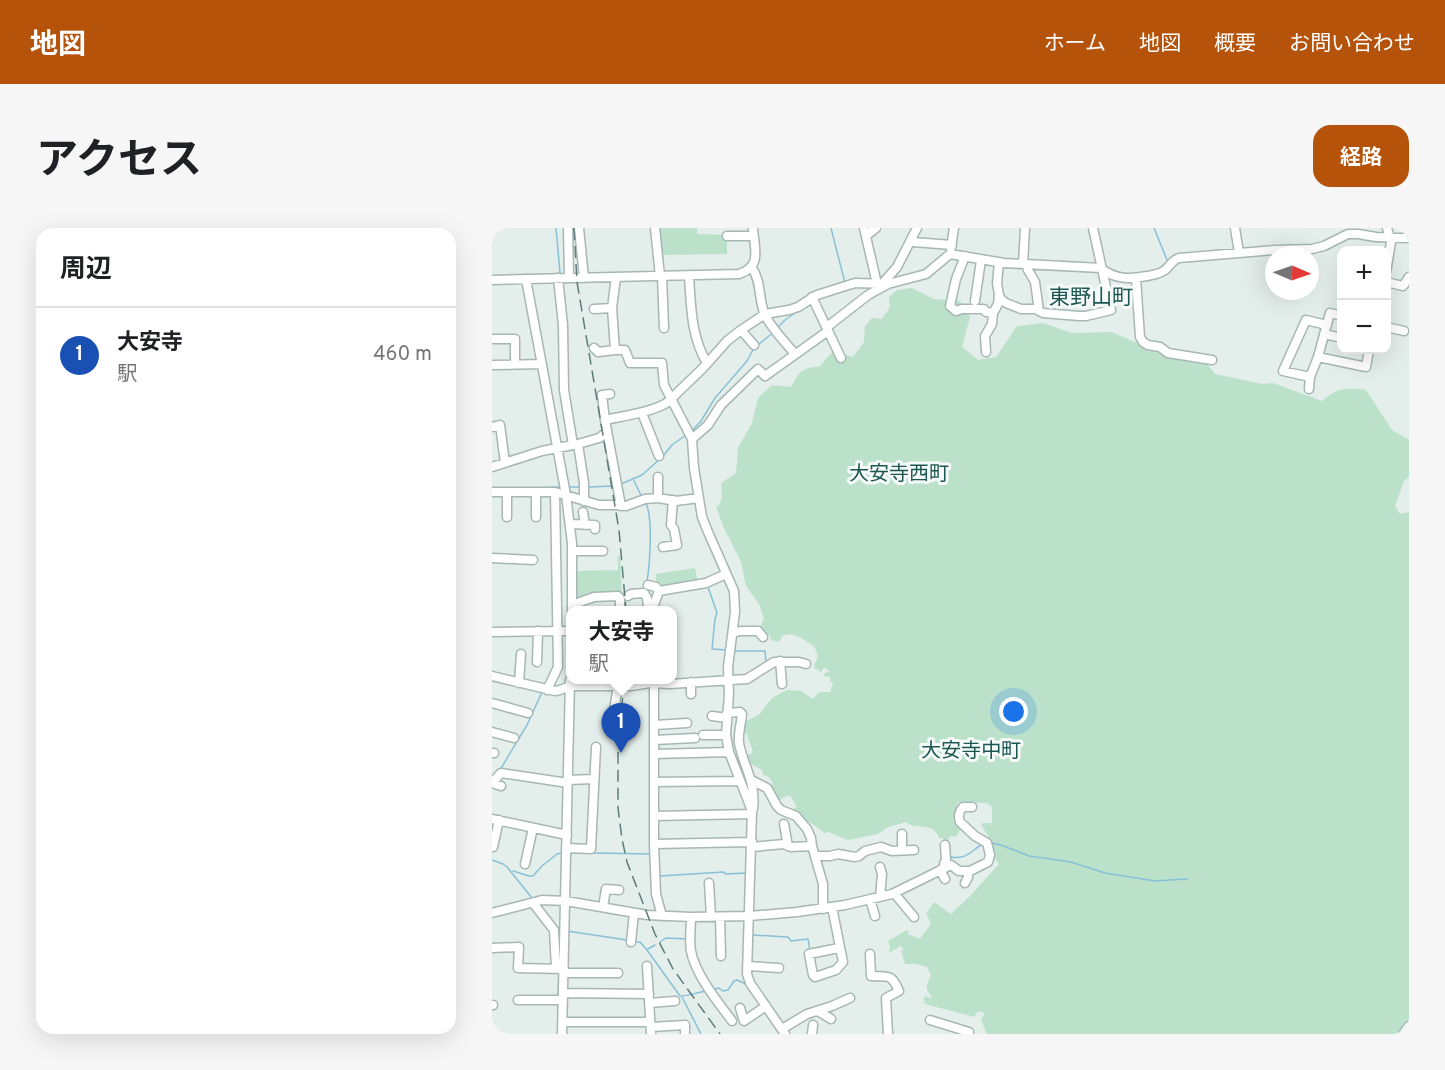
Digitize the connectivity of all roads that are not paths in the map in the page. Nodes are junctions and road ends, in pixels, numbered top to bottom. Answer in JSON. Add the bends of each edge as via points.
{"nodes":[{"id":1,"x":568,"y":228,"type":"edge"},
{"id":2,"x":579,"y":228,"type":"edge"},
{"id":3,"x":655,"y":228,"type":"edge"},
{"id":4,"x":876,"y":228,"type":"edge"},
{"id":5,"x":918,"y":228,"type":"edge"},
{"id":6,"x":954,"y":228,"type":"edge"},
{"id":7,"x":1025,"y":228,"type":"edge"},
{"id":8,"x":1093,"y":228,"type":"edge"},
{"id":9,"x":1235,"y":228,"type":"edge"},
{"id":10,"x":1387,"y":228,"type":"edge"},
{"id":11,"x":753,"y":232,"type":"edge"},
{"id":12,"x":865,"y":232,"type":"edge"},
{"id":13,"x":727,"y":236,"type":"dead end"},
{"id":14,"x":1390,"y":238,"type":"junction"},
{"id":15,"x":1409,"y":238,"type":"edge"},
{"id":16,"x":913,"y":242,"type":"dead end"},
{"id":17,"x":1390,"y":246,"type":"edge"},
{"id":18,"x":951,"y":249,"type":"junction"},
{"id":19,"x":1239,"y":253,"type":"junction"},
{"id":20,"x":965,"y":256,"type":"junction"},
{"id":21,"x":981,"y":260,"type":"junction"},
{"id":22,"x":999,"y":263,"type":"junction"},
{"id":23,"x":1025,"y":264,"type":"junction"},
{"id":24,"x":752,"y":268,"type":"junction"},
{"id":25,"x":1101,"y":268,"type":"junction"},
{"id":26,"x":661,"y":276,"type":"junction"},
{"id":27,"x":689,"y":276,"type":"junction"},
{"id":28,"x":616,"y":277,"type":"junction"},
{"id":29,"x":1409,"y":277,"type":"edge"},
{"id":30,"x":558,"y":278,"type":"junction"},
{"id":31,"x":569,"y":278,"type":"junction"},
{"id":32,"x":584,"y":278,"type":"junction"},
{"id":33,"x":1136,"y":278,"type":"junction"},
{"id":34,"x":526,"y":279,"type":"junction"},
{"id":35,"x":492,"y":280,"type":"edge"},
{"id":36,"x":1391,"y":283,"type":"edge"},
{"id":37,"x":882,"y":284,"type":"junction"},
{"id":38,"x":999,"y":295,"type":"junction"},
{"id":39,"x":813,"y":299,"type":"junction"},
{"id":40,"x":975,"y":300,"type":"dead end"},
{"id":41,"x":612,"y":308,"type":"junction"},
{"id":42,"x":594,"y":309,"type":"dead end"},
{"id":43,"x":1038,"y":311,"type":"junction"},
{"id":44,"x":993,"y":313,"type":"junction"},
{"id":45,"x":765,"y":314,"type":"junction"},
{"id":46,"x":1337,"y":315,"type":"edge"},
{"id":47,"x":1327,"y":325,"type":"junction"},
{"id":48,"x":664,"y":328,"type":"dead end"},
{"id":49,"x":1391,"y":328,"type":"edge"},
{"id":50,"x":828,"y":329,"type":"junction"},
{"id":51,"x":741,"y":330,"type":"junction"},
{"id":52,"x":1404,"y":331,"type":"dead end"},
{"id":53,"x":1324,"y":334,"type":"junction"},
{"id":54,"x":1337,"y":337,"type":"edge"},
{"id":55,"x":492,"y":339,"type":"edge"},
{"id":56,"x":754,"y":345,"type":"dead end"},
{"id":57,"x":594,"y":348,"type":"dead end"},
{"id":58,"x":615,"y":350,"type":"junction"},
{"id":59,"x":986,"y":352,"type":"dead end"},
{"id":60,"x":795,"y":354,"type":"junction"},
{"id":61,"x":1369,"y":354,"type":"edge"},
{"id":62,"x":1318,"y":357,"type":"junction"},
{"id":63,"x":842,"y":358,"type":"dead end"},
{"id":64,"x":1212,"y":360,"type":"dead end"},
{"id":65,"x":707,"y":363,"type":"junction"},
{"id":66,"x":492,"y":364,"type":"edge"},
{"id":67,"x":515,"y":364,"type":"junction"},
{"id":68,"x":542,"y":364,"type":"junction"},
{"id":69,"x":1310,"y":377,"type":"junction"},
{"id":70,"x":1309,"y":389,"type":"dead end"},
{"id":71,"x":610,"y":394,"type":"dead end"},
{"id":72,"x":672,"y":400,"type":"junction"},
{"id":73,"x":642,"y":413,"type":"junction"},
{"id":74,"x":605,"y":420,"type":"junction"},
{"id":75,"x":492,"y":428,"type":"edge"},
{"id":76,"x":607,"y":432,"type":"junction"},
{"id":77,"x":692,"y":439,"type":"junction"},
{"id":78,"x":575,"y":445,"type":"junction"},
{"id":79,"x":557,"y":447,"type":"junction"},
{"id":80,"x":659,"y":456,"type":"dead end"},
{"id":81,"x":505,"y":463,"type":"junction"},
{"id":82,"x":492,"y":467,"type":"edge"},
{"id":83,"x":658,"y":477,"type":"dead end"},
{"id":84,"x":492,"y":492,"type":"edge"},
{"id":85,"x":507,"y":492,"type":"junction"},
{"id":86,"x":537,"y":492,"type":"junction"},
{"id":87,"x":555,"y":492,"type":"junction"},
{"id":88,"x":566,"y":495,"type":"junction"},
{"id":89,"x":658,"y":498,"type":"junction"},
{"id":90,"x":699,"y":498,"type":"junction"},
{"id":91,"x":673,"y":500,"type":"junction"},
{"id":92,"x":584,"y":501,"type":"junction"},
{"id":93,"x":621,"y":506,"type":"junction"},
{"id":94,"x":583,"y":512,"type":"dead end"},
{"id":95,"x":507,"y":517,"type":"dead end"},
{"id":96,"x":536,"y":517,"type":"dead end"},
{"id":97,"x":570,"y":524,"type":"junction"},
{"id":98,"x":585,"y":525,"type":"junction"},
{"id":99,"x":595,"y":529,"type":"dead end"},
{"id":100,"x":663,"y":547,"type":"dead end"},
{"id":101,"x":572,"y":551,"type":"junction"},
{"id":102,"x":603,"y":551,"type":"dead end"},
{"id":103,"x":492,"y":558,"type":"edge"},
{"id":104,"x":532,"y":560,"type":"dead end"},
{"id":105,"x":726,"y":574,"type":"junction"},
{"id":106,"x":648,"y":585,"type":"dead end"},
{"id":107,"x":659,"y":591,"type":"junction"},
{"id":108,"x":628,"y":596,"type":"dead end"},
{"id":109,"x":572,"y":605,"type":"edge"},
{"id":110,"x":620,"y":606,"type":"edge"},
{"id":111,"x":648,"y":606,"type":"edge"},
{"id":112,"x":653,"y":606,"type":"edge"},
{"id":113,"x":538,"y":631,"type":"junction"},
{"id":114,"x":557,"y":631,"type":"junction"},
{"id":115,"x":566,"y":631,"type":"edge"},
{"id":116,"x":492,"y":632,"type":"edge"},
{"id":117,"x":733,"y":633,"type":"junction"},
{"id":118,"x":763,"y":637,"type":"dead end"},
{"id":119,"x":521,"y":654,"type":"dead end"},
{"id":120,"x":780,"y":661,"type":"junction"},
{"id":121,"x":537,"y":663,"type":"dead end"},
{"id":122,"x":806,"y":664,"type":"dead end"},
{"id":123,"x":492,"y":676,"type":"edge"},
{"id":124,"x":729,"y":680,"type":"junction"},
{"id":125,"x":677,"y":682,"type":"edge"},
{"id":126,"x":691,"y":682,"type":"junction"},
{"id":127,"x":519,"y":683,"type":"junction"},
{"id":128,"x":569,"y":684,"type":"edge"},
{"id":129,"x":570,"y":684,"type":"edge"},
{"id":130,"x":618,"y":684,"type":"edge"},
{"id":131,"x":654,"y":684,"type":"edge"},
{"id":132,"x":782,"y":684,"type":"dead end"},
{"id":133,"x":546,"y":689,"type":"junction"},
{"id":134,"x":691,"y":694,"type":"dead end"},
{"id":135,"x":492,"y":703,"type":"edge"},
{"id":136,"x":528,"y":713,"type":"dead end"},
{"id":137,"x":712,"y":716,"type":"dead end"},
{"id":138,"x":725,"y":716,"type":"junction"},
{"id":139,"x":687,"y":723,"type":"dead end"},
{"id":140,"x":655,"y":725,"type":"junction"},
{"id":141,"x":492,"y":732,"type":"edge"},
{"id":142,"x":613,"y":732,"type":"dead end"},
{"id":143,"x":724,"y":735,"type":"junction"},
{"id":144,"x":514,"y":738,"type":"dead end"},
{"id":145,"x":655,"y":740,"type":"junction"},
{"id":146,"x":596,"y":747,"type":"dead end"},
{"id":147,"x":728,"y":752,"type":"junction"},
{"id":148,"x":655,"y":754,"type":"junction"},
{"id":149,"x":594,"y":778,"type":"junction"},
{"id":150,"x":751,"y":780,"type":"junction"},
{"id":151,"x":568,"y":781,"type":"junction"},
{"id":152,"x":738,"y":781,"type":"junction"},
{"id":153,"x":654,"y":782,"type":"junction"},
{"id":154,"x":501,"y":786,"type":"dead end"},
{"id":155,"x":972,"y":807,"type":"dead end"},
{"id":156,"x":751,"y":813,"type":"junction"},
{"id":157,"x":654,"y":816,"type":"junction"},
{"id":158,"x":496,"y":820,"type":"edge"},
{"id":159,"x":784,"y":824,"type":"dead end"},
{"id":160,"x":533,"y":828,"type":"junction"},
{"id":161,"x":902,"y":834,"type":"dead end"},
{"id":162,"x":567,"y":835,"type":"junction"},
{"id":163,"x":652,"y":843,"type":"junction"},
{"id":164,"x":750,"y":843,"type":"junction"},
{"id":165,"x":945,"y":844,"type":"dead end"},
{"id":166,"x":788,"y":846,"type":"junction"},
{"id":167,"x":812,"y":846,"type":"junction"},
{"id":168,"x":493,"y":847,"type":"edge"},
{"id":169,"x":566,"y":848,"type":"junction"},
{"id":170,"x":902,"y":850,"type":"junction"},
{"id":171,"x":914,"y":850,"type":"dead end"},
{"id":172,"x":815,"y":856,"type":"junction"},
{"id":173,"x":525,"y":864,"type":"dead end"},
{"id":174,"x":880,"y":867,"type":"dead end"},
{"id":175,"x":943,"y":867,"type":"junction"},
{"id":176,"x":968,"y":871,"type":"junction"},
{"id":177,"x":945,"y":879,"type":"dead end"},
{"id":178,"x":710,"y":883,"type":"dead end"},
{"id":179,"x":965,"y":883,"type":"dead end"},
{"id":180,"x":619,"y":890,"type":"dead end"},
{"id":181,"x":894,"y":893,"type":"junction"},
{"id":182,"x":881,"y":895,"type":"junction"},
{"id":183,"x":870,"y":899,"type":"junction"},
{"id":184,"x":566,"y":901,"type":"junction"},
{"id":185,"x":535,"y":902,"type":"junction"},
{"id":186,"x":604,"y":906,"type":"junction"},
{"id":187,"x":826,"y":906,"type":"junction"},
{"id":188,"x":492,"y":913,"type":"edge"},
{"id":189,"x":634,"y":913,"type":"junction"},
{"id":190,"x":662,"y":914,"type":"junction"},
{"id":191,"x":749,"y":915,"type":"junction"},
{"id":192,"x":713,"y":916,"type":"junction"},
{"id":193,"x":875,"y":916,"type":"dead end"},
{"id":194,"x":691,"y":917,"type":"junction"},
{"id":195,"x":914,"y":917,"type":"dead end"},
{"id":196,"x":631,"y":941,"type":"dead end"},
{"id":197,"x":492,"y":948,"type":"edge"},
{"id":198,"x":839,"y":948,"type":"dead end"},
{"id":199,"x":870,"y":954,"type":"dead end"},
{"id":200,"x":721,"y":956,"type":"dead end"},
{"id":201,"x":646,"y":966,"type":"dead end"},
{"id":202,"x":748,"y":966,"type":"junction"},
{"id":203,"x":779,"y":968,"type":"dead end"},
{"id":204,"x":560,"y":969,"type":"junction"},
{"id":205,"x":618,"y":973,"type":"dead end"},
{"id":206,"x":560,"y":998,"type":"junction"},
{"id":207,"x":649,"y":998,"type":"junction"},
{"id":208,"x":850,"y":998,"type":"dead end"},
{"id":209,"x":518,"y":1000,"type":"dead end"},
{"id":210,"x":675,"y":1001,"type":"dead end"},
{"id":211,"x":766,"y":1006,"type":"junction"},
{"id":212,"x":740,"y":1008,"type":"dead end"},
{"id":213,"x":818,"y":1011,"type":"junction"},
{"id":214,"x":831,"y":1019,"type":"dead end"},
{"id":215,"x":930,"y":1020,"type":"dead end"},
{"id":216,"x":732,"y":1021,"type":"dead end"},
{"id":217,"x":562,"y":1022,"type":"junction"},
{"id":218,"x":1409,"y":1026,"type":"edge"},
{"id":219,"x":651,"y":1028,"type":"edge"},
{"id":220,"x":783,"y":1031,"type":"edge"},
{"id":221,"x":562,"y":1034,"type":"edge"},
{"id":222,"x":685,"y":1034,"type":"edge"},
{"id":223,"x":888,"y":1034,"type":"edge"},
{"id":224,"x":968,"y":1034,"type":"edge"},
{"id":225,"x":1403,"y":1034,"type":"edge"}],
"edges":[{"from":1,"to":31,"type":"street"},
{"from":2,"to":32,"type":"street"},
{"from":3,"to":26,"type":"street"},
{"from":4,"to":12,"type":"street"},
{"from":5,"to":37,"type":"street","via":[[897,267]]},
{"from":6,"to":18,"type":"street"},
{"from":7,"to":23,"type":"street"},
{"from":8,"to":25,"type":"street"},
{"from":9,"to":19,"type":"street"},
{"from":10,"to":14,"type":"street"},
{"from":11,"to":13,"type":"street"},
{"from":11,"to":24,"type":"street"},
{"from":12,"to":37,"type":"street"},
{"from":14,"to":15,"type":"street"},
{"from":14,"to":17,"type":"street"},
{"from":14,"to":19,"type":"street","via":[[1348,234],[1312,249]]},
{"from":16,"to":18,"type":"street"},
{"from":18,"to":20,"type":"street"},
{"from":18,"to":37,"type":"street","via":[[926,274]]},
{"from":19,"to":33,"type":"street","via":[[1179,258],[1161,273]]},
{"from":20,"to":21,"type":"street"},
{"from":20,"to":44,"type":"street","via":[[950,306],[956,311],[984,309]]},
{"from":21,"to":22,"type":"street"},
{"from":21,"to":40,"type":"street"},
{"from":22,"to":23,"type":"street"},
{"from":22,"to":38,"type":"street"},
{"from":23,"to":25,"type":"street"},
{"from":23,"to":43,"type":"street","via":[[1035,282]]},
{"from":24,"to":27,"type":"street","via":[[739,274]]},
{"from":24,"to":45,"type":"street"},
{"from":25,"to":33,"type":"street","via":[[1114,276]]},
{"from":25,"to":43,"type":"street","via":[[1111,310],[1086,316]]},
{"from":26,"to":27,"type":"street"},
{"from":26,"to":28,"type":"street"},
{"from":26,"to":48,"type":"street"},
{"from":27,"to":65,"type":"street","via":[[694,332]]},
{"from":28,"to":32,"type":"street"},
{"from":28,"to":41,"type":"street"},
{"from":29,"to":36,"type":"street","via":[[1403,286]]},
{"from":30,"to":31,"type":"street"},
{"from":30,"to":34,"type":"street"},
{"from":30,"to":78,"type":"street","via":[[564,390]]},
{"from":31,"to":32,"type":"street"},
{"from":33,"to":64,"type":"street","via":[[1143,342],[1168,353]]},
{"from":34,"to":35,"type":"street"},
{"from":34,"to":68,"type":"street"},
{"from":37,"to":39,"type":"street","via":[[855,283]]},
{"from":37,"to":50,"type":"street"},
{"from":38,"to":43,"type":"street","via":[[1011,306]]},
{"from":38,"to":44,"type":"street"},
{"from":39,"to":45,"type":"street","via":[[789,310]]},
{"from":39,"to":50,"type":"street"},
{"from":41,"to":42,"type":"street"},
{"from":41,"to":58,"type":"street"},
{"from":44,"to":59,"type":"street","via":[[985,336]]},
{"from":45,"to":51,"type":"street"},
{"from":45,"to":60,"type":"street"},
{"from":46,"to":47,"type":"street","via":[[1330,313]]},
{"from":47,"to":53,"type":"street"},
{"from":47,"to":69,"type":"street","via":[[1306,320],[1283,371]]},
{"from":49,"to":52,"type":"street"},
{"from":50,"to":60,"type":"street"},
{"from":50,"to":63,"type":"street"},
{"from":51,"to":56,"type":"street"},
{"from":51,"to":65,"type":"street"},
{"from":53,"to":54,"type":"street"},
{"from":53,"to":62,"type":"street"},
{"from":55,"to":67,"type":"street","via":[[514,339]]},
{"from":57,"to":58,"type":"street","via":[[597,352]]},
{"from":58,"to":72,"type":"street","via":[[625,350],[630,363],[662,363],[664,385]]},
{"from":60,"to":77,"type":"street","via":[[765,376],[758,369]]},
{"from":61,"to":62,"type":"street","via":[[1366,367]]},
{"from":62,"to":69,"type":"street"},
{"from":65,"to":72,"type":"street"},
{"from":66,"to":67,"type":"street"},
{"from":67,"to":68,"type":"street"},
{"from":68,"to":79,"type":"street"},
{"from":69,"to":70,"type":"street"},
{"from":71,"to":74,"type":"street","via":[[602,395]]},
{"from":72,"to":73,"type":"street"},
{"from":72,"to":77,"type":"street"},
{"from":73,"to":74,"type":"street"},
{"from":73,"to":80,"type":"street"},
{"from":74,"to":76,"type":"street"},
{"from":75,"to":81,"type":"street","via":[[500,425]]},
{"from":76,"to":78,"type":"street"},
{"from":76,"to":93,"type":"street"},
{"from":77,"to":90,"type":"street"},
{"from":78,"to":79,"type":"street"},
{"from":78,"to":92,"type":"street"},
{"from":79,"to":81,"type":"street"},
{"from":79,"to":88,"type":"street"},
{"from":81,"to":82,"type":"street"},
{"from":83,"to":89,"type":"street"},
{"from":84,"to":85,"type":"street"},
{"from":85,"to":86,"type":"street"},
{"from":85,"to":95,"type":"street"},
{"from":86,"to":87,"type":"street"},
{"from":86,"to":96,"type":"street"},
{"from":87,"to":88,"type":"street"},
{"from":87,"to":114,"type":"street"},
{"from":88,"to":92,"type":"street"},
{"from":88,"to":97,"type":"street"},
{"from":89,"to":91,"type":"street"},
{"from":89,"to":93,"type":"street"},
{"from":90,"to":91,"type":"street"},
{"from":90,"to":105,"type":"street","via":[[702,517]]},
{"from":91,"to":100,"type":"street","via":[[671,525],[677,545]]},
{"from":92,"to":93,"type":"street"},
{"from":94,"to":98,"type":"street"},
{"from":97,"to":98,"type":"street"},
{"from":97,"to":101,"type":"street"},
{"from":98,"to":99,"type":"street","via":[[595,525]]},
{"from":101,"to":102,"type":"street"},
{"from":101,"to":109,"type":"street"},
{"from":103,"to":104,"type":"street"},
{"from":105,"to":107,"type":"street","via":[[706,583]]},
{"from":105,"to":117,"type":"street","via":[[734,591]]},
{"from":106,"to":107,"type":"street"},
{"from":107,"to":112,"type":"street"},
{"from":108,"to":111,"type":"street","via":[[644,593]]},
{"from":109,"to":110,"type":"street","via":[[594,597],[618,596]]},
{"from":113,"to":114,"type":"street"},
{"from":113,"to":116,"type":"street"},
{"from":113,"to":121,"type":"street"},
{"from":114,"to":115,"type":"street"},
{"from":114,"to":133,"type":"street","via":[[558,667]]},
{"from":117,"to":118,"type":"street","via":[[758,631]]},
{"from":117,"to":124,"type":"street"},
{"from":119,"to":127,"type":"street"},
{"from":120,"to":122,"type":"street"},
{"from":120,"to":124,"type":"street","via":[[770,663],[747,680]]},
{"from":120,"to":132,"type":"street"},
{"from":123,"to":127,"type":"street"},
{"from":124,"to":126,"type":"street"},
{"from":124,"to":138,"type":"street"},
{"from":125,"to":126,"type":"street"},
{"from":126,"to":134,"type":"street"},
{"from":127,"to":133,"type":"street"},
{"from":128,"to":133,"type":"street","via":[[560,690]]},
{"from":129,"to":151,"type":"street"},
{"from":130,"to":142,"type":"street"},
{"from":131,"to":140,"type":"street"},
{"from":135,"to":136,"type":"street"},
{"from":137,"to":138,"type":"street"},
{"from":138,"to":143,"type":"street"},
{"from":138,"to":150,"type":"street","via":[[742,714],[739,740]]},
{"from":139,"to":140,"type":"street"},
{"from":140,"to":145,"type":"street"},
{"from":141,"to":144,"type":"street"},
{"from":143,"to":145,"type":"street"},
{"from":143,"to":147,"type":"street"},
{"from":145,"to":148,"type":"street"},
{"from":146,"to":149,"type":"street"},
{"from":147,"to":148,"type":"street"},
{"from":147,"to":152,"type":"street"},
{"from":148,"to":153,"type":"street"},
{"from":149,"to":151,"type":"street"},
{"from":149,"to":169,"type":"street","via":[[591,849]]},
{"from":150,"to":156,"type":"street"},
{"from":150,"to":167,"type":"street","via":[[767,788],[781,810],[796,816],[807,830]]},
{"from":151,"to":154,"type":"street","via":[[501,773],[492,783]]},
{"from":151,"to":162,"type":"street"},
{"from":152,"to":153,"type":"street"},
{"from":152,"to":156,"type":"street"},
{"from":153,"to":157,"type":"street"},
{"from":155,"to":176,"type":"street","via":[[961,809],[960,822],[987,843],[990,855],[988,862]]},
{"from":156,"to":157,"type":"street"},
{"from":156,"to":164,"type":"street"},
{"from":157,"to":163,"type":"street"},
{"from":158,"to":160,"type":"street"},
{"from":158,"to":168,"type":"street"},
{"from":159,"to":166,"type":"street"},
{"from":160,"to":162,"type":"street"},
{"from":160,"to":173,"type":"street"},
{"from":161,"to":170,"type":"street"},
{"from":162,"to":169,"type":"street"},
{"from":163,"to":164,"type":"street"},
{"from":163,"to":190,"type":"street","via":[[656,894]]},
{"from":164,"to":166,"type":"street"},
{"from":164,"to":191,"type":"street"},
{"from":165,"to":175,"type":"street"},
{"from":166,"to":167,"type":"street"},
{"from":167,"to":172,"type":"street"},
{"from":169,"to":184,"type":"street"},
{"from":170,"to":171,"type":"street"},
{"from":170,"to":172,"type":"street","via":[[881,847],[855,857]]},
{"from":172,"to":187,"type":"street"},
{"from":174,"to":182,"type":"street"},
{"from":175,"to":176,"type":"street","via":[[951,865]]},
{"from":175,"to":177,"type":"street"},
{"from":175,"to":181,"type":"street"},
{"from":176,"to":179,"type":"street"},
{"from":178,"to":192,"type":"street"},
{"from":180,"to":186,"type":"street","via":[[606,889]]},
{"from":181,"to":182,"type":"street"},
{"from":181,"to":195,"type":"street"},
{"from":182,"to":183,"type":"street"},
{"from":183,"to":187,"type":"street"},
{"from":183,"to":193,"type":"street"},
{"from":184,"to":185,"type":"street"},
{"from":184,"to":186,"type":"street"},
{"from":184,"to":204,"type":"street"},
{"from":185,"to":188,"type":"street"},
{"from":185,"to":204,"type":"street","via":[[554,930]]},
{"from":186,"to":189,"type":"street"},
{"from":187,"to":191,"type":"street"},
{"from":187,"to":198,"type":"street"},
{"from":189,"to":190,"type":"street"},
{"from":189,"to":196,"type":"street"},
{"from":190,"to":194,"type":"street"},
{"from":191,"to":192,"type":"street"},
{"from":191,"to":202,"type":"street"},
{"from":192,"to":194,"type":"street"},
{"from":192,"to":200,"type":"street"},
{"from":194,"to":216,"type":"street","via":[[691,951],[700,975]]},
{"from":197,"to":204,"type":"street","via":[[519,947],[518,968]]},
{"from":199,"to":223,"type":"street","via":[[871,976],[888,976],[899,991],[886,998]]},
{"from":201,"to":207,"type":"street"},
{"from":202,"to":203,"type":"street"},
{"from":202,"to":211,"type":"street","via":[[750,983]]},
{"from":204,"to":205,"type":"street"},
{"from":204,"to":206,"type":"street"},
{"from":206,"to":207,"type":"street"},
{"from":206,"to":209,"type":"street"},
{"from":206,"to":217,"type":"street"},
{"from":207,"to":210,"type":"street"},
{"from":207,"to":219,"type":"street"},
{"from":208,"to":213,"type":"street"},
{"from":211,"to":212,"type":"street","via":[[744,1021]]},
{"from":211,"to":220,"type":"street"},
{"from":213,"to":214,"type":"street"},
{"from":213,"to":220,"type":"street"},
{"from":215,"to":224,"type":"street"},
{"from":217,"to":219,"type":"street"},
{"from":217,"to":221,"type":"street"},
{"from":218,"to":225,"type":"street"},
{"from":219,"to":222,"type":"street","via":[[685,1025]]}]}
